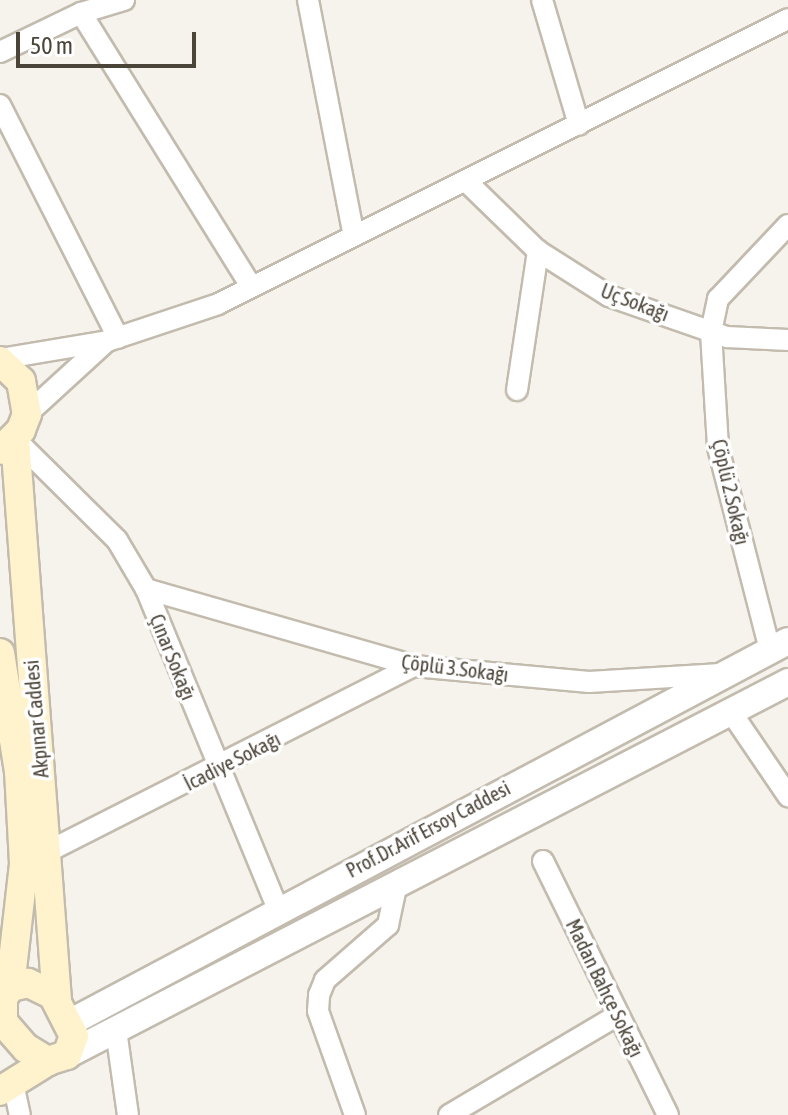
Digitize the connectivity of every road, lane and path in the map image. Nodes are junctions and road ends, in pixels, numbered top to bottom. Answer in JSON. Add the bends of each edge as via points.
{"nodes":[{"id":1,"x":124,"y":0,"type":"edge"},
{"id":2,"x":308,"y":0,"type":"edge"},
{"id":3,"x":542,"y":0,"type":"edge"},
{"id":4,"x":81,"y":13,"type":"junction"},
{"id":5,"x":788,"y":19,"type":"edge"},
{"id":6,"x":0,"y":52,"type":"edge"},
{"id":7,"x":0,"y":105,"type":"edge"},
{"id":8,"x":579,"y":125,"type":"junction"},
{"id":9,"x":468,"y":183,"type":"junction"},
{"id":10,"x":788,"y":225,"type":"edge"},
{"id":11,"x":354,"y":236,"type":"junction"},
{"id":12,"x":538,"y":251,"type":"junction"},
{"id":13,"x":251,"y":286,"type":"junction"},
{"id":14,"x":711,"y":332,"type":"junction"},
{"id":15,"x":113,"y":340,"type":"junction"},
{"id":16,"x":788,"y":340,"type":"edge"},
{"id":17,"x":0,"y":360,"type":"edge"},
{"id":18,"x":517,"y":390,"type":"dead end"},
{"id":19,"x":14,"y":434,"type":"edge"},
{"id":20,"x":146,"y":589,"type":"junction"},
{"id":21,"x":779,"y":646,"type":"edge"},
{"id":22,"x":0,"y":653,"type":"edge"},
{"id":23,"x":414,"y":666,"type":"junction"},
{"id":24,"x":725,"y":673,"type":"junction"},
{"id":25,"x":788,"y":682,"type":"edge"},
{"id":26,"x":731,"y":712,"type":"junction"},
{"id":27,"x":217,"y":769,"type":"junction"},
{"id":28,"x":788,"y":796,"type":"edge"},
{"id":29,"x":49,"y":851,"type":"junction"},
{"id":30,"x":543,"y":861,"type":"dead end"},
{"id":31,"x":396,"y":886,"type":"junction"},
{"id":32,"x":278,"y":910,"type":"junction"},
{"id":33,"x":4,"y":1004,"type":"edge"},
{"id":34,"x":64,"y":1011,"type":"junction"},
{"id":35,"x":618,"y":1015,"type":"junction"},
{"id":36,"x":116,"y":1030,"type":"junction"},
{"id":37,"x":57,"y":1058,"type":"junction"},
{"id":38,"x":6,"y":1087,"type":"edge"},
{"id":39,"x":20,"y":1115,"type":"edge"},
{"id":40,"x":128,"y":1115,"type":"edge"},
{"id":41,"x":355,"y":1115,"type":"edge"},
{"id":42,"x":449,"y":1115,"type":"edge"},
{"id":43,"x":668,"y":1115,"type":"edge"}],
"edges":[{"from":1,"to":4,"type":"street"},
{"from":2,"to":11,"type":"street"},
{"from":3,"to":8,"type":"street"},
{"from":4,"to":6,"type":"street"},
{"from":4,"to":13,"type":"street"},
{"from":5,"to":8,"type":"street"},
{"from":7,"to":15,"type":"street"},
{"from":8,"to":9,"type":"street"},
{"from":9,"to":11,"type":"street"},
{"from":9,"to":12,"type":"street","name":"Uç Sokağı"},
{"from":10,"to":14,"type":"street","via":[[718,299]]},
{"from":11,"to":13,"type":"street"},
{"from":12,"to":14,"type":"street","name":"Uç Sokağı","via":[[609,296]]},
{"from":12,"to":18,"type":"street"},
{"from":13,"to":15,"type":"street","via":[[218,304]]},
{"from":14,"to":16,"type":"street","name":"Uç Sokağı","via":[[750,341]]},
{"from":14,"to":21,"type":"street","name":"Çöplü 2.Sokağı","via":[[718,447]]},
{"from":15,"to":17,"type":"street"},
{"from":15,"to":19,"type":"street"},
{"from":17,"to":19,"type":"main road","name":"Akpınar Caddesi","via":[[21,381]]},
{"from":19,"to":20,"type":"street","name":"Çınar Sokağı","via":[[117,540]]},
{"from":19,"to":29,"type":"main road","name":"Akpınar Caddesi"},
{"from":20,"to":23,"type":"street","name":"Çöplü 3.Sokağı"},
{"from":20,"to":27,"type":"street","name":"Çınar Sokağı"},
{"from":21,"to":24,"type":"street","name":"Prof.Dr.Arif Ersoy Caddesi"},
{"from":22,"to":33,"type":"main road","name":"Akpınar Caddesi","via":[[19,771],[24,864]]},
{"from":23,"to":24,"type":"street","name":"Çöplü 3.Sokağı","via":[[589,682]]},
{"from":23,"to":27,"type":"street","name":"İcadiye Sokağı"},
{"from":24,"to":32,"type":"street","name":"Prof.Dr.Arif Ersoy Caddesi"},
{"from":25,"to":26,"type":"street","name":"Prof.Dr.Arif Ersoy Caddesi"},
{"from":26,"to":28,"type":"street"},
{"from":26,"to":31,"type":"street","name":"Prof.Dr.Arif Ersoy Caddesi"},
{"from":27,"to":29,"type":"street","name":"İcadiye Sokağı"},
{"from":27,"to":32,"type":"street","name":"Çınar Sokağı"},
{"from":29,"to":34,"type":"main road","name":"Akpınar Caddesi"},
{"from":30,"to":35,"type":"street","name":"Madan Bahçe Sokağı"},
{"from":31,"to":36,"type":"street","name":"Prof.Dr.Arif Ersoy Caddesi"},
{"from":31,"to":41,"type":"street","via":[[388,925],[325,980],[319,995],[318,1011]]},
{"from":32,"to":34,"type":"street","name":"Prof.Dr.Arif Ersoy Caddesi"},
{"from":33,"to":34,"type":"main road","via":[[28,983]]},
{"from":33,"to":37,"type":"main road","via":[[12,1036]]},
{"from":34,"to":37,"type":"main road","name":"Akpınar Caddesi","via":[[74,1036]]},
{"from":35,"to":42,"type":"street"},
{"from":35,"to":43,"type":"street","name":"Madan Bahçe Sokağı"},
{"from":36,"to":37,"type":"street","name":"Prof.Dr.Arif Ersoy Caddesi"},
{"from":36,"to":40,"type":"street"},
{"from":37,"to":38,"type":"main road"},
{"from":38,"to":39,"type":"street"}]}
